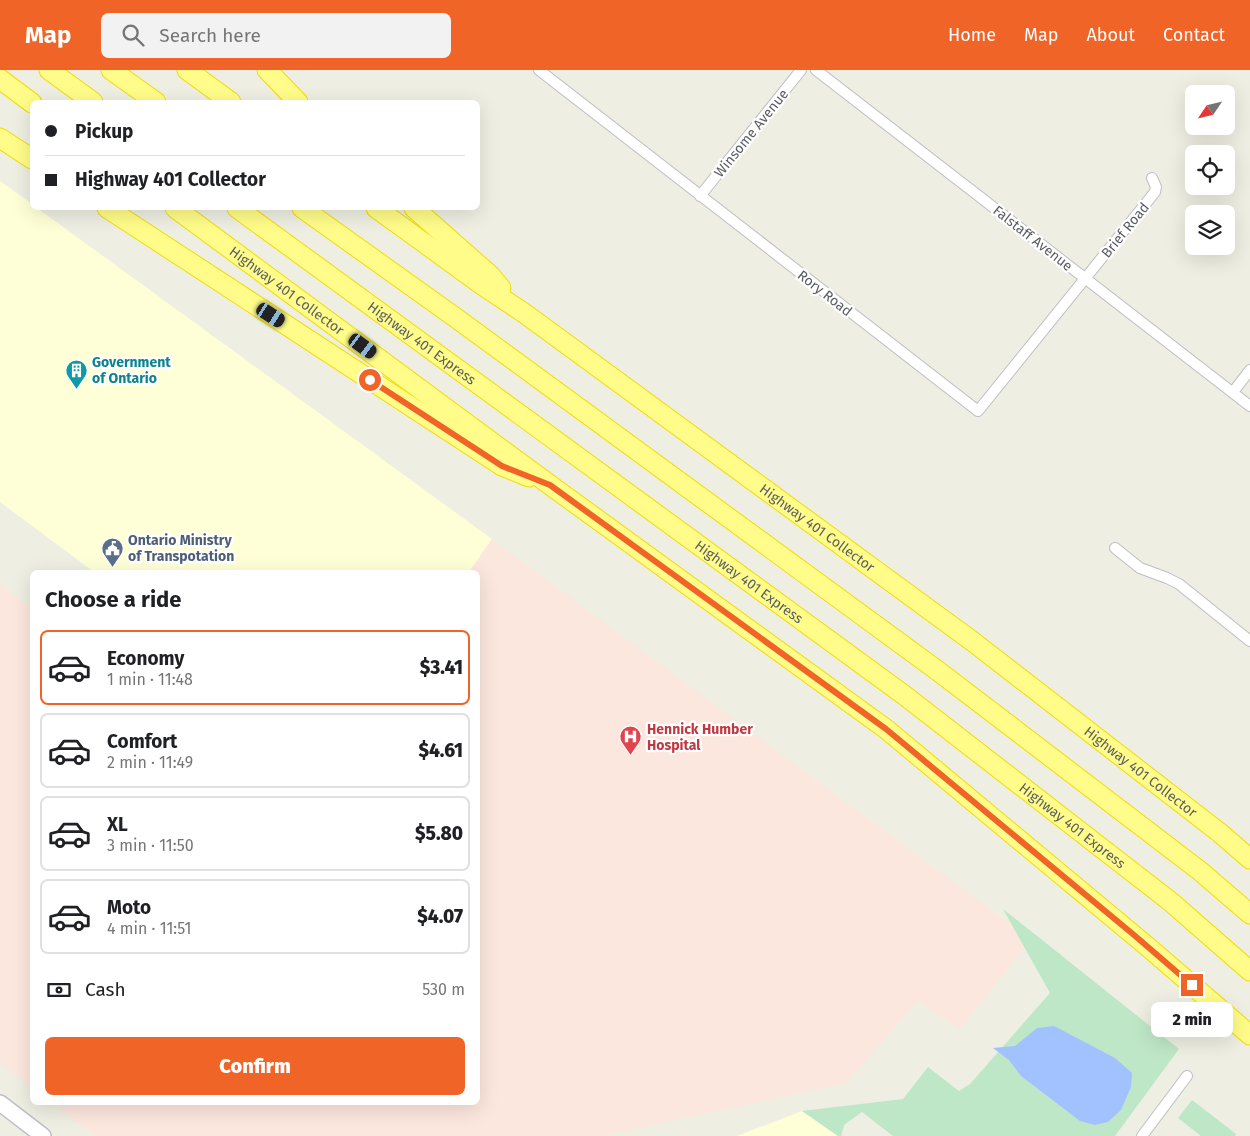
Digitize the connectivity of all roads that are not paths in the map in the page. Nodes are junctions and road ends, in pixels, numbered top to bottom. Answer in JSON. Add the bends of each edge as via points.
{"nodes":[{"id":1,"x":49,"y":70,"type":"edge"},
{"id":2,"x":110,"y":70,"type":"edge"},
{"id":3,"x":187,"y":70,"type":"edge"},
{"id":4,"x":266,"y":70,"type":"edge"},
{"id":5,"x":539,"y":70,"type":"edge"},
{"id":6,"x":801,"y":70,"type":"edge"},
{"id":7,"x":816,"y":70,"type":"edge"},
{"id":8,"x":0,"y":79,"type":"edge"},
{"id":9,"x":90,"y":100,"type":"edge"},
{"id":10,"x":153,"y":100,"type":"edge"},
{"id":11,"x":228,"y":100,"type":"edge"},
{"id":12,"x":296,"y":100,"type":"edge"},
{"id":13,"x":30,"y":102,"type":"edge"},
{"id":14,"x":0,"y":138,"type":"edge"},
{"id":15,"x":30,"y":158,"type":"edge"},
{"id":16,"x":1152,"y":178,"type":"dead end"},
{"id":17,"x":700,"y":196,"type":"junction"},
{"id":18,"x":110,"y":210,"type":"edge"},
{"id":19,"x":179,"y":210,"type":"edge"},
{"id":20,"x":240,"y":210,"type":"edge"},
{"id":21,"x":305,"y":210,"type":"edge"},
{"id":22,"x":379,"y":210,"type":"edge"},
{"id":23,"x":416,"y":210,"type":"edge"},
{"id":24,"x":1085,"y":279,"type":"junction"},
{"id":25,"x":524,"y":313,"type":"junction"},
{"id":26,"x":1250,"y":370,"type":"edge"},
{"id":27,"x":1233,"y":392,"type":"junction"},
{"id":28,"x":1250,"y":406,"type":"edge"},
{"id":29,"x":550,"y":485,"type":"junction"},
{"id":30,"x":1115,"y":548,"type":"dead end"},
{"id":31,"x":1250,"y":641,"type":"edge"},
{"id":32,"x":1250,"y":859,"type":"edge"},
{"id":33,"x":1250,"y":914,"type":"edge"},
{"id":34,"x":1250,"y":971,"type":"edge"},
{"id":35,"x":1250,"y":1035,"type":"edge"},
{"id":36,"x":1187,"y":1076,"type":"dead end"},
{"id":37,"x":0,"y":1103,"type":"edge"},
{"id":38,"x":43,"y":1136,"type":"edge"},
{"id":39,"x":1142,"y":1136,"type":"edge"}],
"edges":[{"from":1,"to":9,"type":"highway"},
{"from":2,"to":10,"type":"highway"},
{"from":3,"to":11,"type":"highway"},
{"from":4,"to":12,"type":"highway"},
{"from":5,"to":17,"type":"street","name":"Rory Road"},
{"from":6,"to":17,"type":"street","name":"Winsome Avenue"},
{"from":7,"to":24,"type":"street","name":"Falstaff Avenue"},
{"from":8,"to":13,"type":"highway"},
{"from":14,"to":15,"type":"highway"},
{"from":16,"to":24,"type":"street","name":"Brief Road","via":[[1155,192]]},
{"from":17,"to":24,"type":"street","name":"Rory Road","via":[[978,411]]},
{"from":18,"to":29,"type":"highway","via":[[502,466]]},
{"from":19,"to":29,"type":"highway","name":"Highway 401 Collector"},
{"from":20,"to":34,"type":"highway","name":"Highway 401 Express","via":[[904,695],[1171,902]]},
{"from":21,"to":33,"type":"highway","via":[[930,665],[1192,865]]},
{"from":22,"to":25,"type":"highway","name":"Highway 401 Collector"},
{"from":23,"to":25,"type":"highway","via":[[490,275]]},
{"from":24,"to":27,"type":"street","name":"Falstaff Avenue"},
{"from":25,"to":32,"type":"highway","name":"Highway 401 Collector","via":[[972,641]]},
{"from":26,"to":27,"type":"street"},
{"from":27,"to":28,"type":"street","name":"Falstaff Avenue"},
{"from":29,"to":35,"type":"highway","name":"Highway 401 Collector","via":[[886,729]]},
{"from":30,"to":31,"type":"street","via":[[1140,568],[1179,584]]},
{"from":36,"to":39,"type":"street"},
{"from":37,"to":38,"type":"main road"}]}
